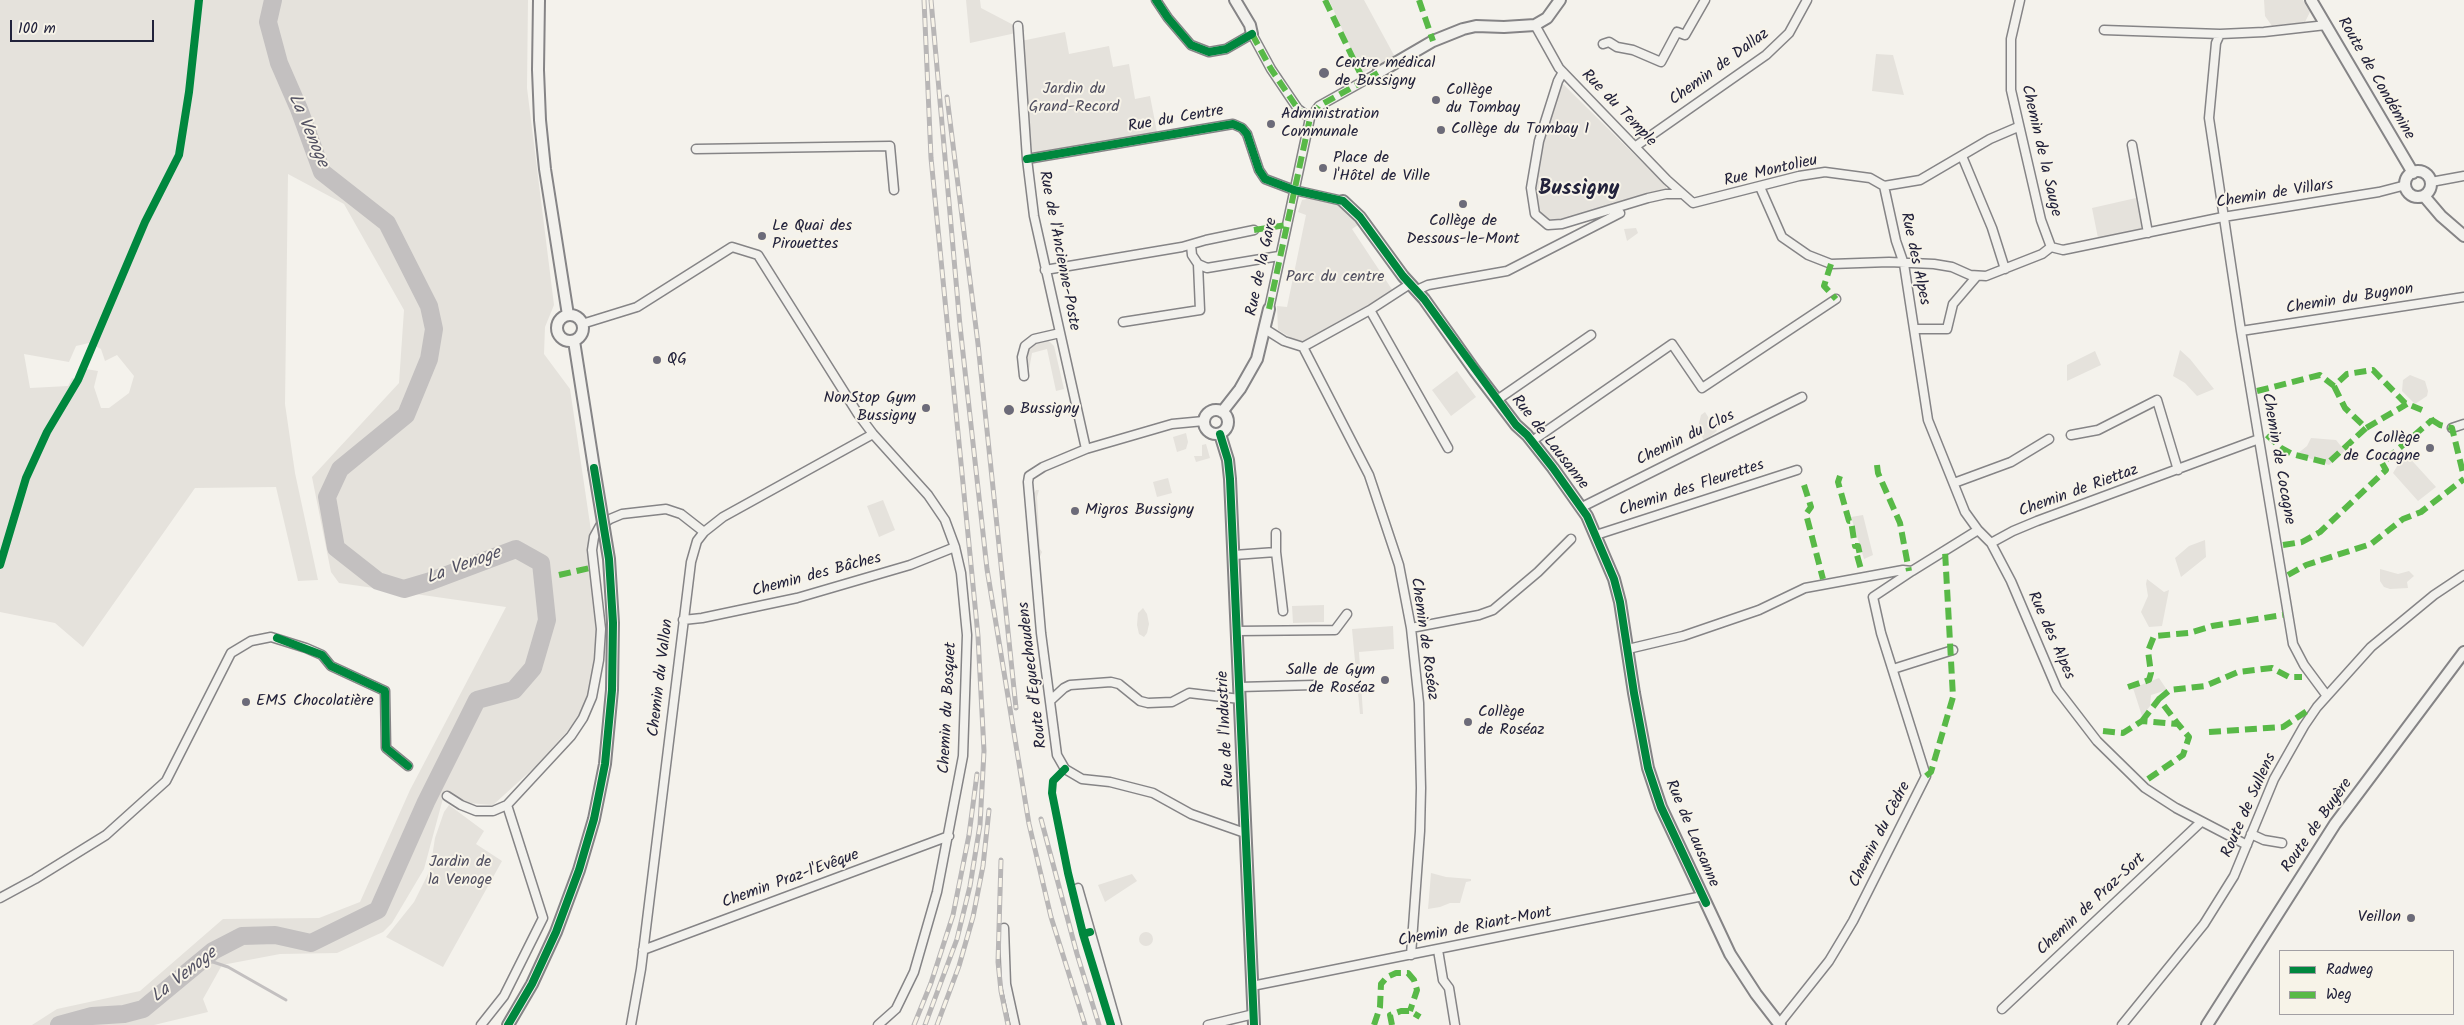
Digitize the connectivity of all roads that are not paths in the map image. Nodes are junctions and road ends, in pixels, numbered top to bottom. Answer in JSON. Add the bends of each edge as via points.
{"nodes":[{"id":1,"x":539,"y":0,"type":"edge"},
{"id":2,"x":1156,"y":0,"type":"edge"},
{"id":3,"x":1235,"y":0,"type":"edge"},
{"id":4,"x":1560,"y":0,"type":"edge"},
{"id":5,"x":1705,"y":0,"type":"edge"},
{"id":6,"x":1807,"y":0,"type":"edge"},
{"id":7,"x":2020,"y":0,"type":"edge"},
{"id":8,"x":2311,"y":0,"type":"edge"},
{"id":9,"x":1535,"y":25,"type":"junction"},
{"id":10,"x":2326,"y":25,"type":"junction"},
{"id":11,"x":1018,"y":26,"type":"dead end"},
{"id":12,"x":2104,"y":30,"type":"dead end"},
{"id":13,"x":1252,"y":34,"type":"junction"},
{"id":14,"x":2220,"y":34,"type":"junction"},
{"id":15,"x":1603,"y":44,"type":"dead end"},
{"id":16,"x":1563,"y":72,"type":"junction"},
{"id":17,"x":1378,"y":73,"type":"joint"},
{"id":18,"x":1310,"y":118,"type":"junction"},
{"id":19,"x":2018,"y":127,"type":"junction"},
{"id":20,"x":2132,"y":145,"type":"dead end"},
{"id":21,"x":1636,"y":146,"type":"junction"},
{"id":22,"x":696,"y":149,"type":"dead end"},
{"id":23,"x":1962,"y":156,"type":"junction"},
{"id":24,"x":1027,"y":159,"type":"junction"},
{"id":25,"x":2413,"y":173,"type":"junction"},
{"id":26,"x":2464,"y":176,"type":"edge"},
{"id":27,"x":2431,"y":182,"type":"junction"},
{"id":28,"x":2406,"y":185,"type":"junction"},
{"id":29,"x":1760,"y":186,"type":"junction"},
{"id":30,"x":1884,"y":186,"type":"junction"},
{"id":31,"x":894,"y":190,"type":"dead end"},
{"id":32,"x":1294,"y":190,"type":"junction"},
{"id":33,"x":1682,"y":194,"type":"junction"},
{"id":34,"x":2424,"y":196,"type":"junction"},
{"id":35,"x":1343,"y":201,"type":"joint"},
{"id":36,"x":1693,"y":203,"type":"joint"},
{"id":37,"x":1620,"y":213,"type":"dead end"},
{"id":38,"x":2223,"y":217,"type":"junction"},
{"id":39,"x":1254,"y":230,"type":"dead end"},
{"id":40,"x":2148,"y":233,"type":"junction"},
{"id":41,"x":2464,"y":236,"type":"edge"},
{"id":42,"x":1191,"y":245,"type":"junction"},
{"id":43,"x":2051,"y":247,"type":"junction"},
{"id":44,"x":1279,"y":256,"type":"junction"},
{"id":45,"x":1198,"y":264,"type":"junction"},
{"id":46,"x":1904,"y":264,"type":"junction"},
{"id":47,"x":1045,"y":270,"type":"junction"},
{"id":48,"x":2005,"y":270,"type":"junction"},
{"id":49,"x":1978,"y":276,"type":"junction"},
{"id":50,"x":1413,"y":287,"type":"junction"},
{"id":51,"x":2464,"y":297,"type":"edge"},
{"id":52,"x":1836,"y":299,"type":"dead end"},
{"id":53,"x":1269,"y":310,"type":"joint"},
{"id":54,"x":1370,"y":310,"type":"junction"},
{"id":55,"x":568,"y":315,"type":"junction"},
{"id":56,"x":1123,"y":322,"type":"dead end"},
{"id":57,"x":582,"y":324,"type":"junction"},
{"id":58,"x":1915,"y":329,"type":"junction"},
{"id":59,"x":1265,"y":330,"type":"junction"},
{"id":60,"x":2241,"y":331,"type":"junction"},
{"id":61,"x":1060,"y":333,"type":"junction"},
{"id":62,"x":1592,"y":335,"type":"dead end"},
{"id":63,"x":574,"y":341,"type":"junction"},
{"id":64,"x":1303,"y":347,"type":"junction"},
{"id":65,"x":1024,"y":376,"type":"dead end"},
{"id":66,"x":1802,"y":397,"type":"dead end"},
{"id":67,"x":1497,"y":400,"type":"junction"},
{"id":68,"x":1222,"y":412,"type":"junction"},
{"id":69,"x":1204,"y":421,"type":"junction"},
{"id":70,"x":2464,"y":424,"type":"edge"},
{"id":71,"x":2452,"y":428,"type":"dead end"},
{"id":72,"x":873,"y":434,"type":"junction"},
{"id":73,"x":1220,"y":434,"type":"junction"},
{"id":74,"x":2071,"y":435,"type":"dead end"},
{"id":75,"x":2048,"y":439,"type":"dead end"},
{"id":76,"x":2259,"y":439,"type":"junction"},
{"id":77,"x":1532,"y":441,"type":"junction"},
{"id":78,"x":1448,"y":448,"type":"dead end"},
{"id":79,"x":1086,"y":449,"type":"junction"},
{"id":80,"x":1797,"y":470,"type":"dead end"},
{"id":81,"x":2178,"y":470,"type":"junction"},
{"id":82,"x":1954,"y":483,"type":"junction"},
{"id":83,"x":1582,"y":507,"type":"junction"},
{"id":84,"x":1978,"y":530,"type":"junction"},
{"id":85,"x":704,"y":532,"type":"junction"},
{"id":86,"x":1276,"y":533,"type":"dead end"},
{"id":87,"x":1596,"y":535,"type":"junction"},
{"id":88,"x":1571,"y":539,"type":"dead end"},
{"id":89,"x":1991,"y":543,"type":"junction"},
{"id":90,"x":955,"y":547,"type":"junction"},
{"id":91,"x":1276,"y":552,"type":"junction"},
{"id":92,"x":1234,"y":555,"type":"junction"},
{"id":93,"x":1912,"y":571,"type":"junction"},
{"id":94,"x":2464,"y":576,"type":"edge"},
{"id":95,"x":1282,"y":611,"type":"dead end"},
{"id":96,"x":1347,"y":614,"type":"dead end"},
{"id":97,"x":683,"y":620,"type":"junction"},
{"id":98,"x":1411,"y":628,"type":"junction"},
{"id":99,"x":1237,"y":631,"type":"junction"},
{"id":100,"x":1628,"y":649,"type":"junction"},
{"id":101,"x":1953,"y":650,"type":"dead end"},
{"id":102,"x":2464,"y":652,"type":"edge"},
{"id":103,"x":1892,"y":669,"type":"junction"},
{"id":104,"x":1314,"y":685,"type":"dead end"},
{"id":105,"x":1239,"y":687,"type":"junction"},
{"id":106,"x":2327,"y":696,"type":"junction"},
{"id":107,"x":1240,"y":698,"type":"junction"},
{"id":108,"x":1051,"y":700,"type":"junction"},
{"id":109,"x":408,"y":766,"type":"dead end"},
{"id":110,"x":447,"y":796,"type":"dead end"},
{"id":111,"x":507,"y":805,"type":"junction"},
{"id":112,"x":2201,"y":822,"type":"junction"},
{"id":113,"x":1245,"y":833,"type":"junction"},
{"id":114,"x":2251,"y":834,"type":"junction"},
{"id":115,"x":949,"y":836,"type":"junction"},
{"id":116,"x":2282,"y":843,"type":"dead end"},
{"id":117,"x":2247,"y":845,"type":"junction"},
{"id":118,"x":1078,"y":888,"type":"dead end"},
{"id":119,"x":1703,"y":896,"type":"junction"},
{"id":120,"x":0,"y":898,"type":"edge"},
{"id":121,"x":1004,"y":928,"type":"dead end"},
{"id":122,"x":643,"y":950,"type":"junction"},
{"id":123,"x":1438,"y":950,"type":"junction"},
{"id":124,"x":1411,"y":955,"type":"junction"},
{"id":125,"x":1252,"y":986,"type":"junction"},
{"id":126,"x":2002,"y":1009,"type":"dead end"},
{"id":127,"x":1254,"y":1020,"type":"edge"},
{"id":128,"x":1780,"y":1024,"type":"edge"},
{"id":129,"x":481,"y":1025,"type":"edge"},
{"id":130,"x":508,"y":1025,"type":"edge"},
{"id":131,"x":631,"y":1025,"type":"edge"},
{"id":132,"x":878,"y":1025,"type":"edge"},
{"id":133,"x":1016,"y":1025,"type":"edge"},
{"id":134,"x":1117,"y":1025,"type":"edge"},
{"id":135,"x":1208,"y":1025,"type":"edge"},
{"id":136,"x":1455,"y":1025,"type":"edge"},
{"id":137,"x":2122,"y":1025,"type":"edge"},
{"id":138,"x":2207,"y":1025,"type":"edge"}],
"edges":[{"from":1,"to":55,"type":"street","via":[[540,120]]},
{"from":2,"to":13,"type":"street","via":[[1191,45],[1209,52],[1226,49]]},
{"from":3,"to":13,"type":"street"},
{"from":4,"to":9,"type":"street","via":[[1547,18]]},
{"from":5,"to":15,"type":"street","via":[[1685,34],[1677,32],[1661,62],[1609,42]]},
{"from":6,"to":21,"type":"street","name":"Chemin de Dallaz","via":[[1789,33],[1766,55]]},
{"from":7,"to":19,"type":"street","name":"Chemin de la Sauge","via":[[2011,39],[2010,64]]},
{"from":8,"to":10,"type":"street","name":"Route de Condémine"},
{"from":9,"to":16,"type":"street","name":"Rue du Temple"},
{"from":9,"to":17,"type":"street","via":[[1463,29],[1434,41]]},
{"from":10,"to":14,"type":"street"},
{"from":10,"to":25,"type":"street","name":"Route de Condémine"},
{"from":11,"to":24,"type":"street","name":"Rue de l'Ancienne-Poste"},
{"from":12,"to":14,"type":"street"},
{"from":13,"to":18,"type":"street","via":[[1298,109]]},
{"from":14,"to":38,"type":"street","name":"Chemin de Cocagne","via":[[2216,43],[2209,118]]},
{"from":16,"to":21,"type":"street","name":"Rue du Temple"},
{"from":16,"to":33,"type":"street","via":[[1539,141],[1531,188],[1535,214],[1548,225],[1562,224],[1648,198]]},
{"from":17,"to":18,"type":"street","via":[[1319,106]]},
{"from":18,"to":32,"type":"street","name":"Rue de la Gare"},
{"from":19,"to":23,"type":"street","via":[[1996,135]]},
{"from":19,"to":43,"type":"street","name":"Chemin de la Sauge"},
{"from":20,"to":40,"type":"street"},
{"from":21,"to":33,"type":"street","name":"Rue du Temple"},
{"from":22,"to":31,"type":"street","via":[[890,146]]},
{"from":23,"to":30,"type":"street","via":[[1920,180]]},
{"from":23,"to":48,"type":"street","via":[[1992,228]]},
{"from":24,"to":32,"type":"street","name":"Rue du Centre","via":[[1233,124],[1247,134],[1258,170],[1266,179]]},
{"from":24,"to":47,"type":"street","name":"Rue de l'Ancienne-Poste"},
{"from":25,"to":27,"type":"street","via":[[2426,174]]},
{"from":25,"to":28,"type":"street"},
{"from":26,"to":27,"type":"street"},
{"from":27,"to":34,"type":"street"},
{"from":28,"to":34,"type":"street","via":[[2412,195]]},
{"from":28,"to":38,"type":"street","name":"Chemin de Villars"},
{"from":29,"to":30,"type":"street","name":"Rue Montolieu","via":[[1825,172],[1868,177]]},
{"from":29,"to":36,"type":"street","name":"Rue Montolieu"},
{"from":29,"to":46,"type":"street","via":[[1782,237],[1808,255],[1831,264]]},
{"from":30,"to":46,"type":"street","name":"Rue des Alpes"},
{"from":32,"to":35,"type":"street","name":"Rue de Lausanne"},
{"from":32,"to":44,"type":"street","name":"Rue de la Gare"},
{"from":33,"to":36,"type":"street","name":"Rue du Temple"},
{"from":34,"to":41,"type":"street"},
{"from":35,"to":50,"type":"street","name":"Rue de Lausanne","via":[[1360,217]]},
{"from":37,"to":50,"type":"street","via":[[1507,271]]},
{"from":38,"to":40,"type":"street","name":"Chemin de Villars"},
{"from":38,"to":60,"type":"street","name":"Chemin de Cocagne"},
{"from":39,"to":42,"type":"street"},
{"from":40,"to":43,"type":"street","name":"Chemin de Villars","via":[[2064,250]]},
{"from":42,"to":45,"type":"street","via":[[1192,255]]},
{"from":42,"to":47,"type":"street"},
{"from":43,"to":48,"type":"street"},
{"from":44,"to":45,"type":"street","via":[[1207,268]]},
{"from":44,"to":53,"type":"street","name":"Rue de la Gare"},
{"from":45,"to":56,"type":"street","via":[[1200,310]]},
{"from":46,"to":49,"type":"street","via":[[1934,264]]},
{"from":46,"to":58,"type":"street","name":"Rue des Alpes"},
{"from":47,"to":61,"type":"street","name":"Rue de l'Ancienne-Poste"},
{"from":48,"to":49,"type":"street"},
{"from":49,"to":58,"type":"street","via":[[1953,304],[1947,329]]},
{"from":50,"to":54,"type":"street"},
{"from":50,"to":67,"type":"street","name":"Rue de Lausanne"},
{"from":51,"to":60,"type":"street","name":"Chemin du Bugnon"},
{"from":52,"to":77,"type":"street","via":[[1702,388],[1672,344]]},
{"from":53,"to":59,"type":"street","name":"Rue de la Gare"},
{"from":54,"to":64,"type":"street"},
{"from":54,"to":78,"type":"street"},
{"from":55,"to":57,"type":"street","via":[[576,317]]},
{"from":55,"to":63,"type":"street","via":[[558,323],[557,331],[562,338]]},
{"from":57,"to":63,"type":"street","via":[[582,332]]},
{"from":57,"to":72,"type":"street","name":"Chemin du Bosquet","via":[[637,307],[732,247],[758,255]]},
{"from":58,"to":82,"type":"street","name":"Rue des Alpes","via":[[1928,420]]},
{"from":59,"to":64,"type":"street"},
{"from":59,"to":68,"type":"street","name":"Rue de la Gare","via":[[1250,374]]},
{"from":60,"to":76,"type":"street","name":"Chemin de Cocagne"},
{"from":61,"to":65,"type":"street","via":[[1034,339],[1025,346],[1022,357]]},
{"from":61,"to":79,"type":"street","name":"Rue de l'Ancienne-Poste"},
{"from":62,"to":67,"type":"street"},
{"from":63,"to":130,"type":"street","bridge":true,"via":[[608,559],[613,623],[612,690],[605,764],[594,819],[556,932],[532,984]]},
{"from":64,"to":98,"type":"street","name":"Chemin de Roséaz","via":[[1369,475],[1399,565]]},
{"from":66,"to":83,"type":"street","name":"Chemin du Clos"},
{"from":67,"to":77,"type":"street","name":"Rue de Lausanne"},
{"from":68,"to":69,"type":"street","via":[[1208,413]]},
{"from":68,"to":73,"type":"street","via":[[1228,423]]},
{"from":69,"to":73,"type":"street","via":[[1210,433]]},
{"from":69,"to":79,"type":"street","via":[[1172,424]]},
{"from":70,"to":71,"type":"street"},
{"from":72,"to":85,"type":"street","name":"Chemin du Vallon","via":[[723,517]]},
{"from":72,"to":90,"type":"street","name":"Chemin du Bosquet","via":[[928,495],[945,520]]},
{"from":73,"to":92,"type":"street","name":"Rue de l'Industrie","via":[[1228,460]]},
{"from":74,"to":81,"type":"street","via":[[2098,430],[2157,400]]},
{"from":75,"to":82,"type":"street","via":[[2011,462]]},
{"from":76,"to":81,"type":"street","name":"Chemin de Riettaz"},
{"from":76,"to":106,"type":"street","name":"Chemin de Cocagne","via":[[2293,644]]},
{"from":77,"to":83,"type":"street","name":"Rue de Lausanne"},
{"from":79,"to":108,"type":"street","name":"Route d'Eguechaudens","via":[[1038,469],[1029,476],[1028,482],[1041,633]]},
{"from":80,"to":87,"type":"street","name":"Chemin des Fleurettes"},
{"from":81,"to":89,"type":"street","name":"Chemin de Riettaz","via":[[2028,524]]},
{"from":82,"to":84,"type":"street","name":"Rue des Alpes","via":[[1965,512]]},
{"from":83,"to":87,"type":"street","name":"Rue de Lausanne"},
{"from":84,"to":89,"type":"street","name":"Rue des Alpes"},
{"from":84,"to":93,"type":"street","name":"Chemin du Cèdre"},
{"from":85,"to":97,"type":"street","name":"Chemin du Vallon","via":[[697,540],[692,556]]},
{"from":85,"to":111,"type":"street","via":[[681,514],[666,509],[622,514],[600,526],[592,550],[601,629],[592,697],[571,736]]},
{"from":86,"to":91,"type":"street"},
{"from":87,"to":100,"type":"street","name":"Rue de Lausanne","via":[[1614,579]]},
{"from":88,"to":98,"type":"street","via":[[1493,610]]},
{"from":89,"to":112,"type":"street","name":"Rue des Alpes","via":[[2057,689],[2119,764],[2145,788]]},
{"from":90,"to":97,"type":"street","name":"Chemin des Bâches","via":[[910,565],[797,598]]},
{"from":90,"to":115,"type":"street","name":"Chemin du Bosquet","via":[[967,635],[966,686],[963,756]]},
{"from":91,"to":92,"type":"street"},
{"from":91,"to":95,"type":"street"},
{"from":92,"to":99,"type":"street","name":"Rue de l'Industrie"},
{"from":93,"to":100,"type":"street","name":"Chemin du Cèdre","via":[[1805,588],[1683,636]]},
{"from":93,"to":103,"type":"street","name":"Chemin du Cèdre","via":[[1873,598]]},
{"from":94,"to":106,"type":"street","name":"Route de Sullens","via":[[2434,595],[2371,647]]},
{"from":96,"to":99,"type":"street","via":[[1335,630]]},
{"from":97,"to":122,"type":"street","name":"Chemin du Vallon"},
{"from":98,"to":124,"type":"street","name":"Chemin de Roséaz","via":[[1421,788]]},
{"from":99,"to":105,"type":"street","name":"Rue de l'Industrie"},
{"from":100,"to":119,"type":"street","name":"Rue de Lausanne","via":[[1648,768],[1661,806]]},
{"from":101,"to":103,"type":"street"},
{"from":102,"to":138,"type":"street","name":"Route de Buyère","via":[[2335,824]]},
{"from":103,"to":128,"type":"street","name":"Chemin du Cèdre","via":[[1926,776],[1853,921],[1829,960]]},
{"from":104,"to":105,"type":"street","name":"Rue de l'Industrie"},
{"from":105,"to":107,"type":"street","name":"Rue de l'Industrie"},
{"from":106,"to":114,"type":"street","name":"Route de Sullens","via":[[2304,726],[2274,779]]},
{"from":107,"to":108,"type":"street","via":[[1189,693],[1172,702],[1148,703],[1111,682],[1070,685]]},
{"from":107,"to":113,"type":"street","name":"Rue de l'Industrie"},
{"from":108,"to":113,"type":"street","name":"Route d'Eguechaudens","via":[[1057,755],[1065,769],[1082,780],[1110,782],[1153,793],[1191,814]]},
{"from":109,"to":120,"type":"street","via":[[386,748],[385,692],[331,666],[322,655],[306,648],[271,637],[251,641],[231,653],[166,781],[106,835]]},
{"from":110,"to":111,"type":"street","via":[[476,811],[493,811]]},
{"from":111,"to":129,"type":"street","via":[[543,918],[504,996]]},
{"from":112,"to":117,"type":"street","name":"Rue des Alpes"},
{"from":112,"to":126,"type":"street","name":"Chemin de Praz-Sort"},
{"from":113,"to":125,"type":"street","name":"Rue de l'Industrie"},
{"from":114,"to":116,"type":"street"},
{"from":114,"to":117,"type":"street","name":"Route de Sullens"},
{"from":115,"to":122,"type":"street","name":"Chemin Praz-l'Evêque"},
{"from":115,"to":132,"type":"street","name":"Chemin du Bosquet","via":[[914,972],[896,1009]]},
{"from":117,"to":137,"type":"street","name":"Route de Sullens","via":[[2234,876],[2204,924]]},
{"from":118,"to":134,"type":"street"},
{"from":119,"to":123,"type":"street","name":"Chemin de Riant-Mont"},
{"from":119,"to":128,"type":"street","name":"Rue de Lausanne","via":[[1730,954]]},
{"from":121,"to":133,"type":"street","via":[[1006,984]]},
{"from":122,"to":131,"type":"street","name":"Chemin du Vallon"},
{"from":123,"to":124,"type":"street","name":"Chemin de Riant-Mont"},
{"from":123,"to":136,"type":"street"},
{"from":124,"to":125,"type":"street","name":"Chemin de Riant-Mont"},
{"from":125,"to":127,"type":"street","name":"Rue de l'Industrie"},
{"from":127,"to":135,"type":"street"}]}
